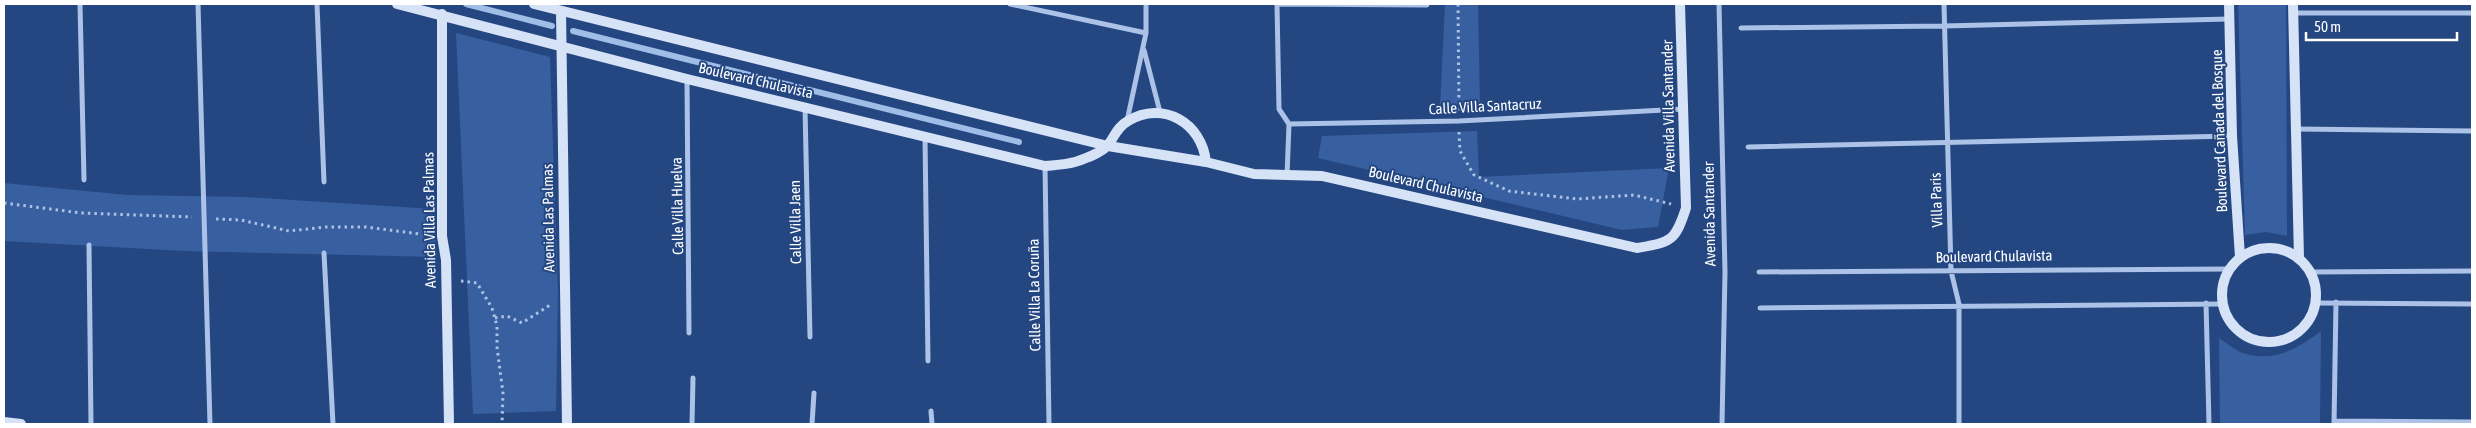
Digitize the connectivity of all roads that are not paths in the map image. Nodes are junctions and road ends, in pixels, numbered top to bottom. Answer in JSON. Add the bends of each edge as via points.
{"nodes":[{"id":1,"x":80,"y":4,"type":"edge"},
{"id":2,"x":198,"y":4,"type":"edge"},
{"id":3,"x":317,"y":4,"type":"edge"},
{"id":4,"x":397,"y":4,"type":"edge"},
{"id":5,"x":534,"y":4,"type":"edge"},
{"id":6,"x":1010,"y":4,"type":"edge"},
{"id":7,"x":1146,"y":4,"type":"edge"},
{"id":8,"x":1277,"y":4,"type":"edge"},
{"id":9,"x":1680,"y":4,"type":"edge"},
{"id":10,"x":1719,"y":4,"type":"edge"},
{"id":11,"x":1944,"y":4,"type":"edge"},
{"id":12,"x":2229,"y":4,"type":"edge"},
{"id":13,"x":1428,"y":5,"type":"dead end"},
{"id":14,"x":2293,"y":8,"type":"edge"},
{"id":15,"x":561,"y":10,"type":"junction"},
{"id":16,"x":442,"y":14,"type":"junction"},
{"id":17,"x":2472,"y":14,"type":"edge"},
{"id":18,"x":2229,"y":19,"type":"junction"},
{"id":19,"x":1944,"y":26,"type":"junction"},
{"id":20,"x":1741,"y":28,"type":"dead end"},
{"id":21,"x":1146,"y":33,"type":"junction"},
{"id":22,"x":561,"y":45,"type":"junction"},
{"id":23,"x":1143,"y":48,"type":"junction"},
{"id":24,"x":687,"y":79,"type":"junction"},
{"id":25,"x":805,"y":107,"type":"junction"},
{"id":26,"x":1683,"y":109,"type":"junction"},
{"id":27,"x":1160,"y":112,"type":"junction"},
{"id":28,"x":1126,"y":121,"type":"junction"},
{"id":29,"x":1289,"y":124,"type":"junction"},
{"id":30,"x":2296,"y":130,"type":"junction"},
{"id":31,"x":2472,"y":131,"type":"edge"},
{"id":32,"x":925,"y":136,"type":"junction"},
{"id":33,"x":2232,"y":136,"type":"junction"},
{"id":34,"x":1946,"y":142,"type":"junction"},
{"id":35,"x":1108,"y":146,"type":"junction"},
{"id":36,"x":1748,"y":147,"type":"dead end"},
{"id":37,"x":1206,"y":162,"type":"junction"},
{"id":38,"x":1045,"y":166,"type":"junction"},
{"id":39,"x":1287,"y":176,"type":"junction"},
{"id":40,"x":84,"y":180,"type":"dead end"},
{"id":41,"x":324,"y":182,"type":"dead end"},
{"id":42,"x":1686,"y":208,"type":"joint"},
{"id":43,"x":89,"y":245,"type":"dead end"},
{"id":44,"x":1638,"y":248,"type":"joint"},
{"id":45,"x":324,"y":253,"type":"dead end"},
{"id":46,"x":2240,"y":257,"type":"junction"},
{"id":47,"x":2299,"y":258,"type":"junction"},
{"id":48,"x":2229,"y":268,"type":"junction"},
{"id":49,"x":1952,"y":271,"type":"junction"},
{"id":50,"x":2472,"y":271,"type":"edge"},
{"id":51,"x":1759,"y":272,"type":"dead end"},
{"id":52,"x":2311,"y":272,"type":"junction"},
{"id":53,"x":2336,"y":302,"type":"junction"},
{"id":54,"x":2206,"y":303,"type":"junction"},
{"id":55,"x":2316,"y":303,"type":"junction"},
{"id":56,"x":1959,"y":304,"type":"junction"},
{"id":57,"x":2222,"y":304,"type":"junction"},
{"id":58,"x":2472,"y":304,"type":"edge"},
{"id":59,"x":1760,"y":308,"type":"dead end"},
{"id":60,"x":689,"y":333,"type":"dead end"},
{"id":61,"x":810,"y":337,"type":"dead end"},
{"id":62,"x":928,"y":361,"type":"dead end"},
{"id":63,"x":693,"y":378,"type":"dead end"},
{"id":64,"x":814,"y":393,"type":"dead end"},
{"id":65,"x":931,"y":411,"type":"dead end"},
{"id":66,"x":4,"y":422,"type":"edge"},
{"id":67,"x":2334,"y":422,"type":"edge"},
{"id":68,"x":2472,"y":422,"type":"edge"},
{"id":69,"x":21,"y":424,"type":"edge"},
{"id":70,"x":91,"y":424,"type":"edge"},
{"id":71,"x":210,"y":424,"type":"edge"},
{"id":72,"x":333,"y":424,"type":"edge"},
{"id":73,"x":449,"y":424,"type":"edge"},
{"id":74,"x":567,"y":424,"type":"edge"},
{"id":75,"x":692,"y":424,"type":"edge"},
{"id":76,"x":812,"y":424,"type":"edge"},
{"id":77,"x":932,"y":424,"type":"edge"},
{"id":78,"x":1049,"y":424,"type":"edge"},
{"id":79,"x":1722,"y":424,"type":"edge"},
{"id":80,"x":1959,"y":424,"type":"edge"},
{"id":81,"x":2209,"y":424,"type":"edge"}],
"edges":[{"from":1,"to":40,"type":"street"},
{"from":2,"to":71,"type":"street"},
{"from":3,"to":41,"type":"street"},
{"from":4,"to":16,"type":"street","name":"Boulevard Chulavista"},
{"from":5,"to":15,"type":"street","name":"Boulevard Chulavista"},
{"from":6,"to":21,"type":"street"},
{"from":7,"to":21,"type":"street"},
{"from":8,"to":13,"type":"street"},
{"from":8,"to":29,"type":"street","via":[[1279,109]]},
{"from":9,"to":26,"type":"street","name":"Avenida Villa Santander"},
{"from":10,"to":79,"type":"street","name":"Avenida Santander","via":[[1726,272]]},
{"from":11,"to":19,"type":"street","name":"Villa Paris"},
{"from":12,"to":18,"type":"street","name":"Boulevard Cañada del Bosque"},
{"from":14,"to":17,"type":"street"},
{"from":14,"to":30,"type":"street"},
{"from":15,"to":22,"type":"street","name":"Avenida Las Palmas"},
{"from":15,"to":35,"type":"street","name":"Boulevard Chulavista"},
{"from":16,"to":22,"type":"street","name":"Boulevard Chulavista"},
{"from":16,"to":73,"type":"street","name":"Avenida Villa Las Palmas","via":[[442,236]]},
{"from":18,"to":19,"type":"street"},
{"from":18,"to":33,"type":"street","name":"Boulevard Cañada del Bosque"},
{"from":19,"to":20,"type":"street"},
{"from":19,"to":34,"type":"street","name":"Villa Paris"},
{"from":21,"to":23,"type":"street"},
{"from":22,"to":24,"type":"street","name":"Boulevard Chulavista"},
{"from":22,"to":74,"type":"street","name":"Avenida Las Palmas"},
{"from":23,"to":27,"type":"street"},
{"from":23,"to":28,"type":"street"},
{"from":24,"to":25,"type":"street","name":"Boulevard Chulavista"},
{"from":24,"to":60,"type":"street","name":"Calle Villa Huelva"},
{"from":25,"to":32,"type":"street","name":"Boulevard Chulavista"},
{"from":25,"to":61,"type":"street","name":"Calle Villa Jaen"},
{"from":26,"to":29,"type":"street","name":"Calle Villa Santacruz","via":[[1459,121]]},
{"from":26,"to":42,"type":"street","name":"Avenida Villa Santander"},
{"from":27,"to":28,"type":"street"},
{"from":27,"to":37,"type":"street","via":[[1181,119],[1196,132],[1205,148]]},
{"from":28,"to":35,"type":"street","name":"Boulevard Chulavista","via":[[1113,134]]},
{"from":29,"to":39,"type":"street"},
{"from":30,"to":31,"type":"street"},
{"from":30,"to":47,"type":"street"},
{"from":32,"to":38,"type":"street","name":"Boulevard Chulavista"},
{"from":32,"to":62,"type":"street"},
{"from":33,"to":34,"type":"street"},
{"from":33,"to":46,"type":"street","name":"Boulevard Cañada del Bosque"},
{"from":34,"to":36,"type":"street"},
{"from":34,"to":49,"type":"street","name":"Villa Paris"},
{"from":35,"to":37,"type":"street","name":"Boulevard Chulavista"},
{"from":35,"to":38,"type":"street","name":"Boulevard Chulavista","via":[[1087,158]]},
{"from":37,"to":39,"type":"street","name":"Boulevard Chulavista","via":[[1254,174]]},
{"from":38,"to":78,"type":"street","name":"Calle Villa La Coruña"},
{"from":39,"to":44,"type":"street","name":"Boulevard Chulavista","via":[[1322,176]]},
{"from":42,"to":44,"type":"street","name":"Avenida Santander","via":[[1679,229],[1666,243]]},
{"from":43,"to":70,"type":"street"},
{"from":45,"to":72,"type":"street"},
{"from":46,"to":47,"type":"street","via":[[2269,247],[2285,250]]},
{"from":46,"to":48,"type":"street"},
{"from":47,"to":52,"type":"street"},
{"from":48,"to":49,"type":"street","name":"Boulevard Chulavista"},
{"from":48,"to":57,"type":"street"},
{"from":49,"to":51,"type":"street","name":"Boulevard Chulavista"},
{"from":49,"to":56,"type":"street","name":"Villa Paris"},
{"from":50,"to":52,"type":"street"},
{"from":52,"to":55,"type":"street","via":[[2316,287]]},
{"from":53,"to":55,"type":"street"},
{"from":53,"to":58,"type":"street"},
{"from":53,"to":67,"type":"street"},
{"from":54,"to":56,"type":"street"},
{"from":54,"to":57,"type":"street"},
{"from":54,"to":81,"type":"street"},
{"from":55,"to":57,"type":"street","via":[[2310,319],[2300,331],[2286,339],[2269,342],[2253,340],[2239,332],[2228,319]]},
{"from":56,"to":59,"type":"street"},
{"from":56,"to":80,"type":"street","name":"Villa Paris"},
{"from":63,"to":75,"type":"street"},
{"from":64,"to":76,"type":"street"},
{"from":65,"to":77,"type":"street"},
{"from":66,"to":69,"type":"street"},
{"from":67,"to":68,"type":"street"}]}
